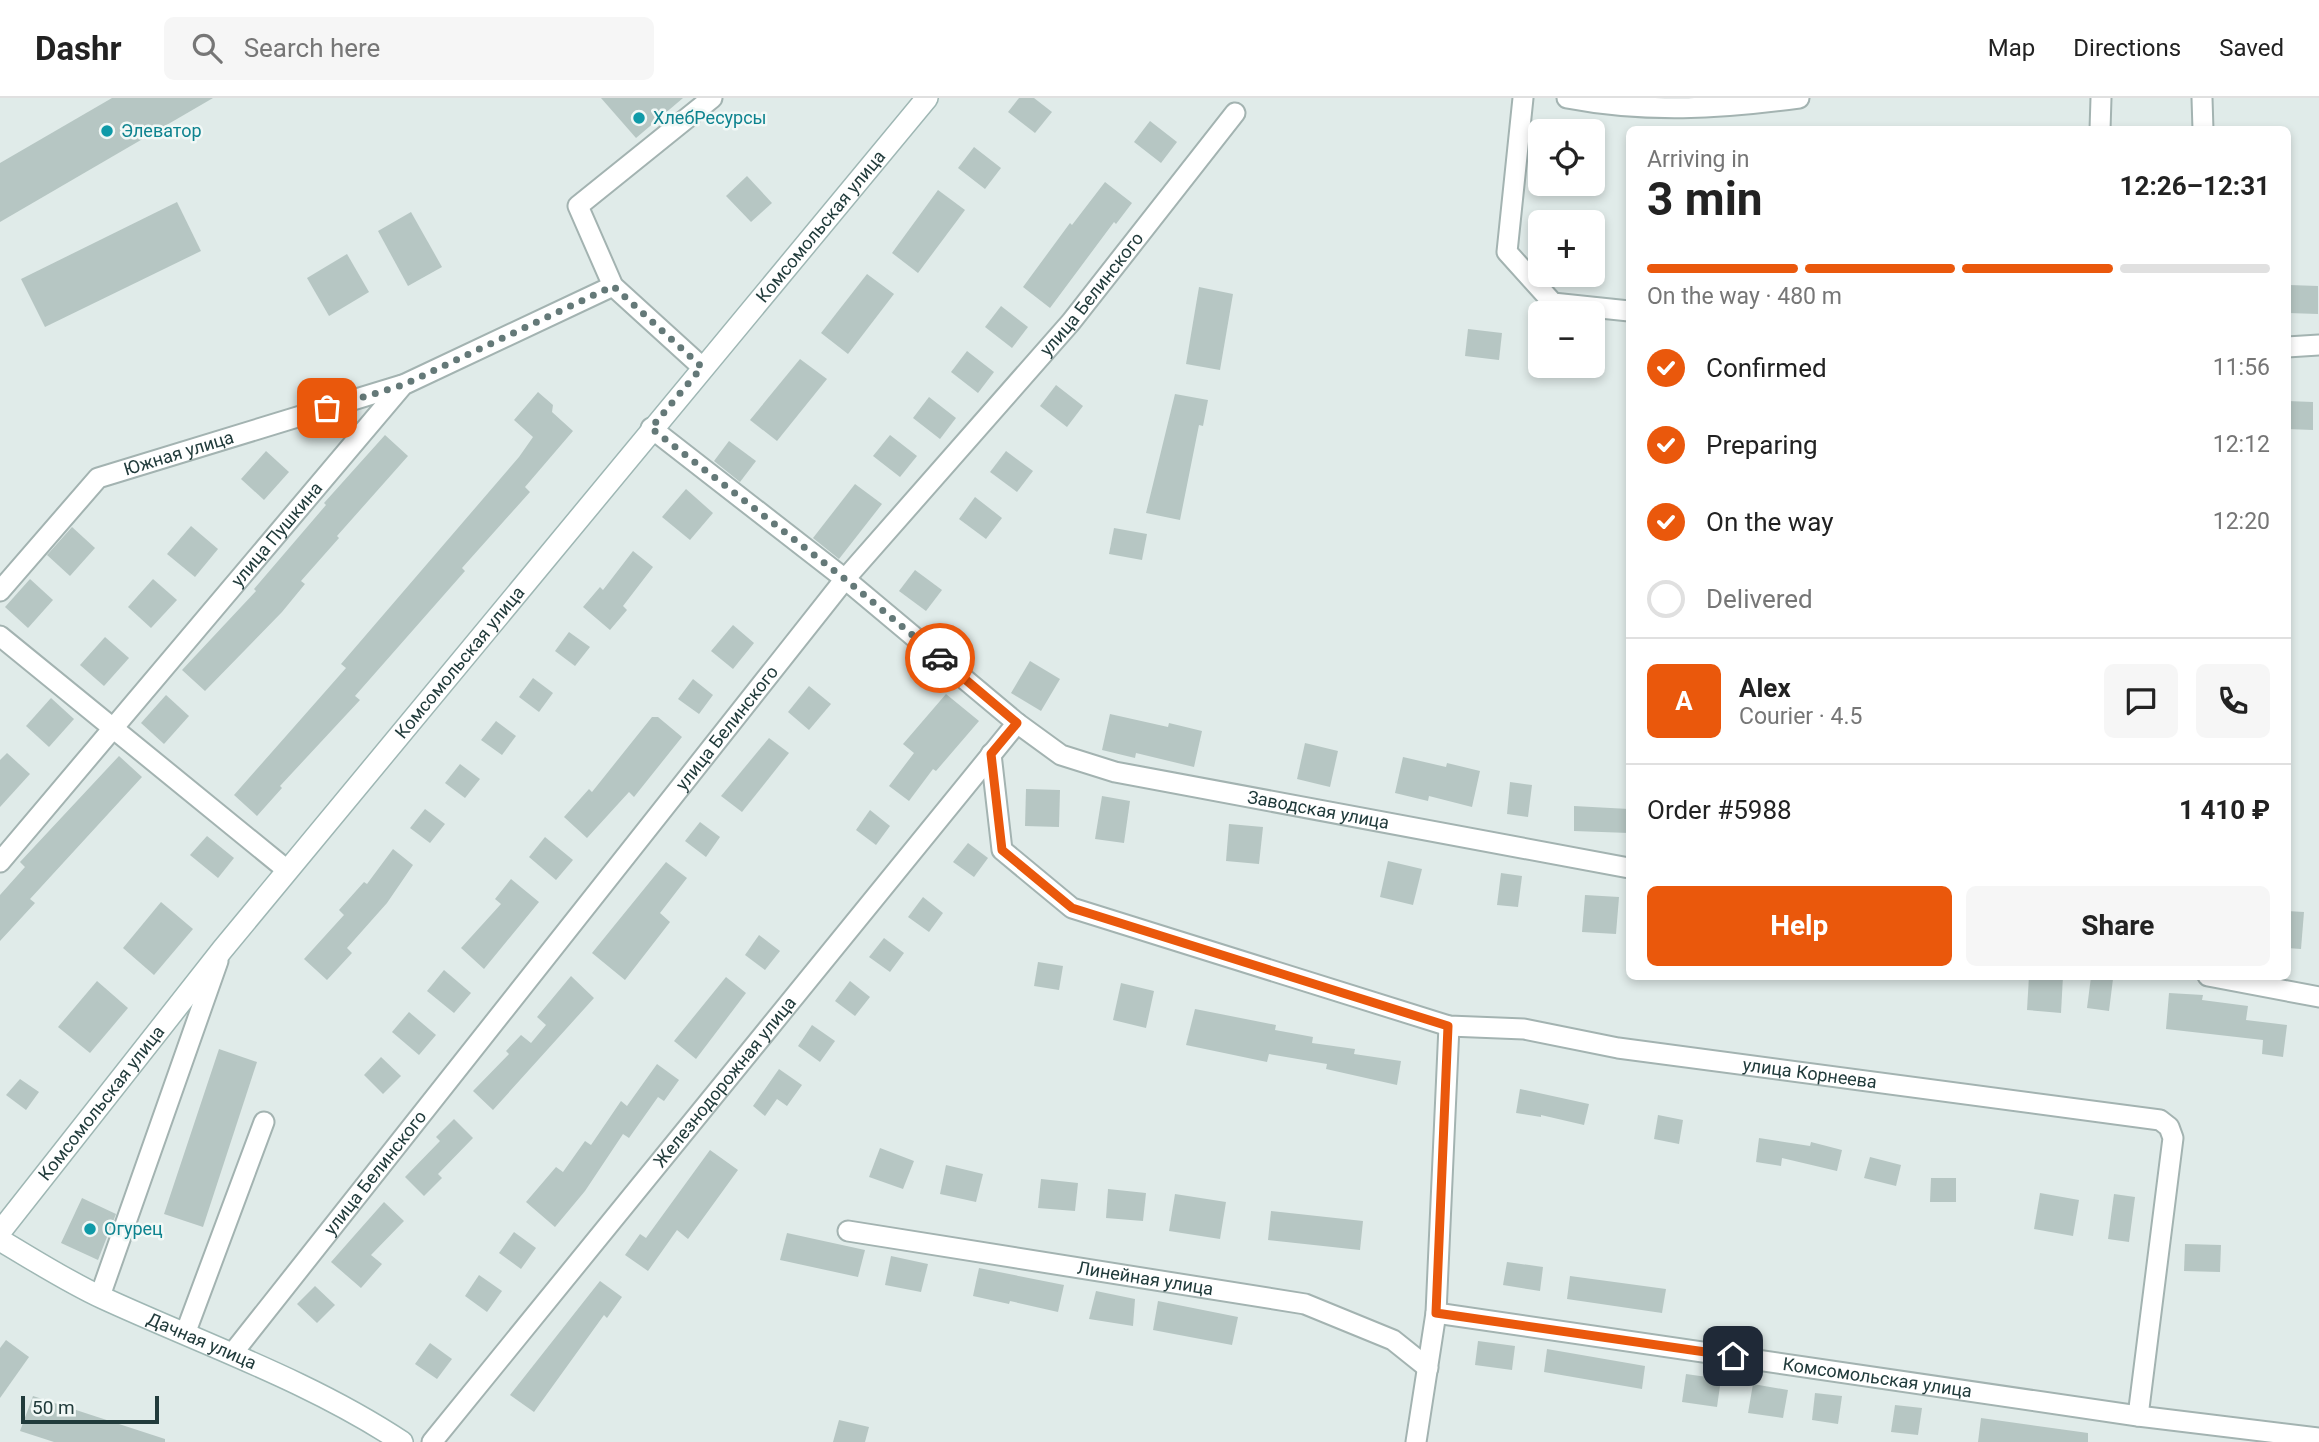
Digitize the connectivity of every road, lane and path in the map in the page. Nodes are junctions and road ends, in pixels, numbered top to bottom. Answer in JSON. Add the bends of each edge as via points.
{"nodes":[{"id":1,"x":712,"y":98,"type":"edge"},
{"id":2,"x":927,"y":98,"type":"edge"},
{"id":3,"x":1523,"y":98,"type":"edge"},
{"id":4,"x":1567,"y":98,"type":"edge"},
{"id":5,"x":1799,"y":98,"type":"edge"},
{"id":6,"x":2101,"y":98,"type":"edge"},
{"id":7,"x":2202,"y":98,"type":"edge"},
{"id":8,"x":1236,"y":113,"type":"dead end"},
{"id":9,"x":2100,"y":126,"type":"edge"},
{"id":10,"x":2203,"y":126,"type":"edge"},
{"id":11,"x":613,"y":286,"type":"junction"},
{"id":12,"x":1626,"y":311,"type":"edge"},
{"id":13,"x":2319,"y":345,"type":"edge"},
{"id":14,"x":2291,"y":347,"type":"edge"},
{"id":15,"x":702,"y":367,"type":"junction"},
{"id":16,"x":403,"y":385,"type":"junction"},
{"id":17,"x":651,"y":428,"type":"junction"},
{"id":18,"x":845,"y":579,"type":"junction"},
{"id":19,"x":0,"y":591,"type":"edge"},
{"id":20,"x":0,"y":636,"type":"edge"},
{"id":21,"x":1017,"y":723,"type":"junction"},
{"id":22,"x":110,"y":728,"type":"junction"},
{"id":23,"x":991,"y":754,"type":"junction"},
{"id":24,"x":0,"y":862,"type":"edge"},
{"id":25,"x":1626,"y":867,"type":"edge"},
{"id":26,"x":287,"y":870,"type":"junction"},
{"id":27,"x":222,"y":950,"type":"junction"},
{"id":28,"x":2229,"y":980,"type":"edge"},
{"id":29,"x":2319,"y":997,"type":"edge"},
{"id":30,"x":1448,"y":1026,"type":"junction"},
{"id":31,"x":264,"y":1122,"type":"dead end"},
{"id":32,"x":848,"y":1231,"type":"dead end"},
{"id":33,"x":0,"y":1232,"type":"edge"},
{"id":34,"x":0,"y":1240,"type":"edge"},
{"id":35,"x":100,"y":1296,"type":"junction"},
{"id":36,"x":1436,"y":1313,"type":"junction"},
{"id":37,"x":185,"y":1334,"type":"junction"},
{"id":38,"x":232,"y":1354,"type":"junction"},
{"id":39,"x":1427,"y":1368,"type":"junction"},
{"id":40,"x":2138,"y":1416,"type":"junction"},
{"id":41,"x":2319,"y":1438,"type":"edge"},
{"id":42,"x":402,"y":1442,"type":"edge"},
{"id":43,"x":432,"y":1442,"type":"edge"},
{"id":44,"x":1416,"y":1442,"type":"edge"}],
"edges":[{"from":1,"to":11,"type":"street","via":[[578,206]]},
{"from":2,"to":15,"type":"street","name":"Комсомольская улица"},
{"from":3,"to":12,"type":"street","via":[[1507,252],[1553,303]]},
{"from":4,"to":5,"type":"street","via":[[1645,108],[1737,106]]},
{"from":6,"to":9,"type":"street"},
{"from":7,"to":10,"type":"street"},
{"from":8,"to":18,"type":"street","name":"улица Белинского","via":[[1071,322]]},
{"from":11,"to":15,"type":"street"},
{"from":11,"to":16,"type":"street","name":"улица Пушкина"},
{"from":13,"to":14,"type":"street"},
{"from":15,"to":17,"type":"street","name":"Комсомольская улица"},
{"from":16,"to":19,"type":"street","name":"Южная улица","via":[[98,478]]},
{"from":16,"to":22,"type":"street","name":"улица Пушкина"},
{"from":17,"to":18,"type":"street","name":"Заводская улица"},
{"from":17,"to":26,"type":"street","name":"Комсомольская улица"},
{"from":18,"to":21,"type":"street","name":"Заводская улица"},
{"from":18,"to":38,"type":"street","name":"улица Белинского"},
{"from":20,"to":22,"type":"street"},
{"from":21,"to":23,"type":"street","name":"Железнодорожная улица"},
{"from":21,"to":25,"type":"street","name":"Заводская улица","via":[[1061,755],[1115,772]]},
{"from":22,"to":24,"type":"street","name":"улица Пушкина"},
{"from":22,"to":26,"type":"street"},
{"from":23,"to":30,"type":"street","name":"улица Корнеева","via":[[1002,850],[1072,908]]},
{"from":23,"to":43,"type":"street","name":"Железнодорожная улица"},
{"from":26,"to":27,"type":"street","name":"Комсомольская улица"},
{"from":27,"to":33,"type":"street","name":"Комсомольская улица"},
{"from":27,"to":35,"type":"street"},
{"from":28,"to":29,"type":"street"},
{"from":30,"to":36,"type":"street"},
{"from":30,"to":40,"type":"street","name":"улица Корнеева","via":[[1524,1029],[1618,1048],[2160,1120],[2174,1138]]},
{"from":31,"to":37,"type":"street"},
{"from":32,"to":39,"type":"street","name":"Линейная улица","via":[[1305,1304],[1393,1340]]},
{"from":34,"to":35,"type":"street","name":"Дачная улица"},
{"from":35,"to":37,"type":"street","name":"Дачная улица"},
{"from":36,"to":39,"type":"street"},
{"from":36,"to":40,"type":"street","name":"Комсомольская улица"},
{"from":37,"to":38,"type":"street","name":"Дачная улица"},
{"from":38,"to":42,"type":"street","name":"Дачная улица","via":[[365,1418]]},
{"from":39,"to":44,"type":"street"},
{"from":40,"to":41,"type":"street","name":"Комсомольская улица"}]}
